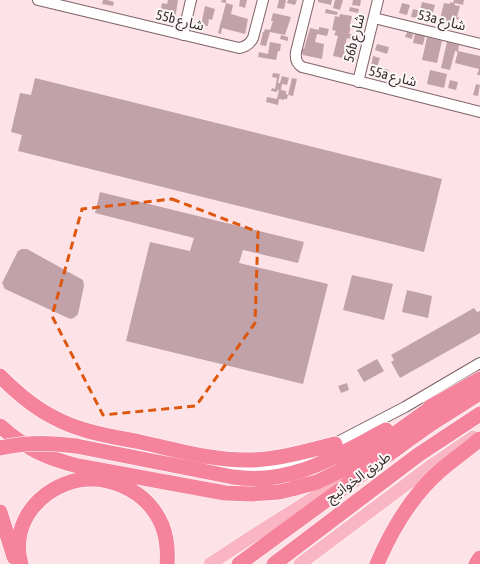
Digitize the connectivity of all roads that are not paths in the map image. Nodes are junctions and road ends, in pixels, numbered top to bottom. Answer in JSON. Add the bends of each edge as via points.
{"nodes":[{"id":1,"x":38,"y":0,"type":"edge"},
{"id":2,"x":191,"y":0,"type":"edge"},
{"id":3,"x":262,"y":0,"type":"edge"},
{"id":4,"x":309,"y":0,"type":"edge"},
{"id":5,"x":378,"y":0,"type":"edge"},
{"id":6,"x":374,"y":18,"type":"junction"},
{"id":7,"x":183,"y":35,"type":"junction"},
{"id":8,"x":480,"y":44,"type":"edge"},
{"id":9,"x":358,"y":82,"type":"junction"},
{"id":10,"x":480,"y":112,"type":"edge"},
{"id":11,"x":480,"y":363,"type":"edge"},
{"id":12,"x":0,"y":376,"type":"edge"},
{"id":13,"x":480,"y":379,"type":"edge"},
{"id":14,"x":480,"y":393,"type":"edge"},
{"id":15,"x":439,"y":402,"type":"junction"},
{"id":16,"x":480,"y":414,"type":"edge"},
{"id":17,"x":0,"y":426,"type":"edge"},
{"id":18,"x":480,"y":433,"type":"edge"},
{"id":19,"x":480,"y":440,"type":"edge"},
{"id":20,"x":335,"y":444,"type":"junction"},
{"id":21,"x":0,"y":448,"type":"edge"},
{"id":22,"x":383,"y":459,"type":"junction"},
{"id":23,"x":195,"y":470,"type":"junction"},
{"id":24,"x":0,"y":512,"type":"edge"},
{"id":25,"x":480,"y":558,"type":"edge"},
{"id":26,"x":16,"y":564,"type":"edge"},
{"id":27,"x":21,"y":564,"type":"edge"},
{"id":28,"x":167,"y":564,"type":"edge"},
{"id":29,"x":210,"y":564,"type":"edge"},
{"id":30,"x":239,"y":564,"type":"edge"},
{"id":31,"x":274,"y":564,"type":"edge"},
{"id":32,"x":300,"y":564,"type":"edge"},
{"id":33,"x":377,"y":564,"type":"edge"},
{"id":34,"x":476,"y":564,"type":"edge"}],
"edges":[{"from":1,"to":7,"type":"street","name":"55b شارع"},
{"from":2,"to":7,"type":"street"},
{"from":3,"to":7,"type":"street","name":"55b شارع","via":[[254,38],[246,47],[236,48]]},
{"from":4,"to":9,"type":"street","name":"55a شارع","via":[[296,52],[299,65],[308,70]]},
{"from":5,"to":6,"type":"street","name":"56b شارع"},
{"from":6,"to":8,"type":"street","name":"53a شارع"},
{"from":6,"to":9,"type":"street","name":"56b شارع"},
{"from":9,"to":10,"type":"street","name":"55a شارع"},
{"from":11,"to":20,"type":"street"},
{"from":12,"to":20,"type":"highway","via":[[25,399],[66,424],[208,457],[237,460],[267,458]]},
{"from":13,"to":15,"type":"highway"},
{"from":14,"to":22,"type":"highway","name":"طريق الخوانيج"},
{"from":15,"to":17,"type":"highway","via":[[356,461],[328,477],[279,492],[252,494],[225,493],[78,466],[42,455],[25,446]]},
{"from":15,"to":23,"type":"highway","via":[[325,462],[300,472],[273,478],[246,479]]},
{"from":16,"to":31,"type":"highway","name":"طريق الخوانيج","via":[[418,455]]},
{"from":18,"to":32,"type":"main road","via":[[448,453]]},
{"from":19,"to":33,"type":"highway","via":[[441,470],[420,492],[400,520]]},
{"from":20,"to":23,"type":"street","via":[[305,459],[275,468]]},
{"from":21,"to":23,"type":"highway","bridge":true,"via":[[21,444],[61,444]]},
{"from":22,"to":29,"type":"main road","via":[[357,470]]},
{"from":22,"to":30,"type":"highway","name":"طريق الخوانيج"},
{"from":24,"to":26,"type":"highway"},
{"from":25,"to":34,"type":"highway"},
{"from":27,"to":28,"type":"highway","via":[[18,545],[20,531],[35,505],[61,486],[94,479],[124,486],[138,494],[149,505],[164,532]]}]}
